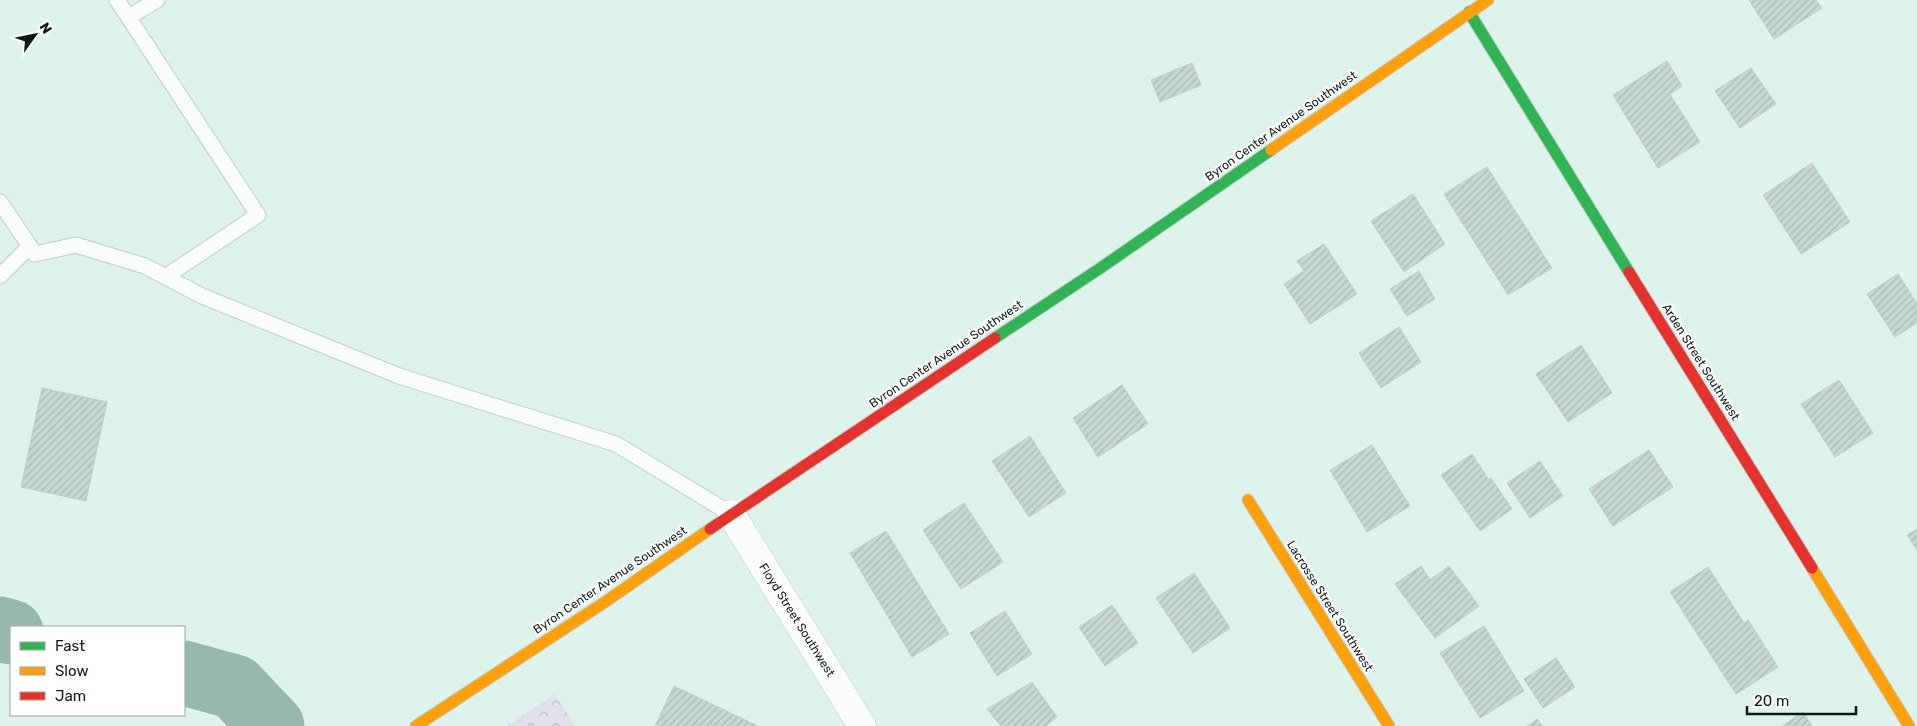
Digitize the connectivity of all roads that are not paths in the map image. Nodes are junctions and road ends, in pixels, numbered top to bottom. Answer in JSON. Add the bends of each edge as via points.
{"nodes":[{"id":1,"x":117,"y":0,"type":"edge"},
{"id":2,"x":157,"y":0,"type":"edge"},
{"id":3,"x":1488,"y":0,"type":"edge"},
{"id":4,"x":1469,"y":12,"type":"junction"},
{"id":5,"x":129,"y":17,"type":"junction"},
{"id":6,"x":0,"y":202,"type":"edge"},
{"id":7,"x":30,"y":246,"type":"junction"},
{"id":8,"x":164,"y":276,"type":"junction"},
{"id":9,"x":0,"y":280,"type":"edge"},
{"id":10,"x":1248,"y":500,"type":"dead end"},
{"id":11,"x":731,"y":514,"type":"junction"},
{"id":12,"x":416,"y":726,"type":"edge"},
{"id":13,"x":862,"y":726,"type":"edge"},
{"id":14,"x":1389,"y":726,"type":"edge"},
{"id":15,"x":1909,"y":726,"type":"edge"}],
"edges":[{"from":1,"to":5,"type":"lane"},
{"from":2,"to":5,"type":"lane"},
{"from":3,"to":4,"type":"main road","name":"Byron Center Avenue Southwest"},
{"from":4,"to":11,"type":"main road","name":"Byron Center Avenue Southwest","via":[[1102,267]]},
{"from":4,"to":15,"type":"main road","name":"Arden Street Southwest"},
{"from":5,"to":8,"type":"lane","via":[[258,215]]},
{"from":6,"to":7,"type":"lane"},
{"from":7,"to":8,"type":"lane","via":[[36,254],[76,246],[145,266]]},
{"from":7,"to":9,"type":"lane"},
{"from":8,"to":11,"type":"lane","via":[[202,296],[399,376],[616,444]]},
{"from":10,"to":14,"type":"main road","name":"Lacrosse Street Southwest"},
{"from":11,"to":12,"type":"main road","name":"Byron Center Avenue Southwest","via":[[605,602]]},
{"from":11,"to":13,"type":"street","name":"Floyd Street Southwest"}]}
